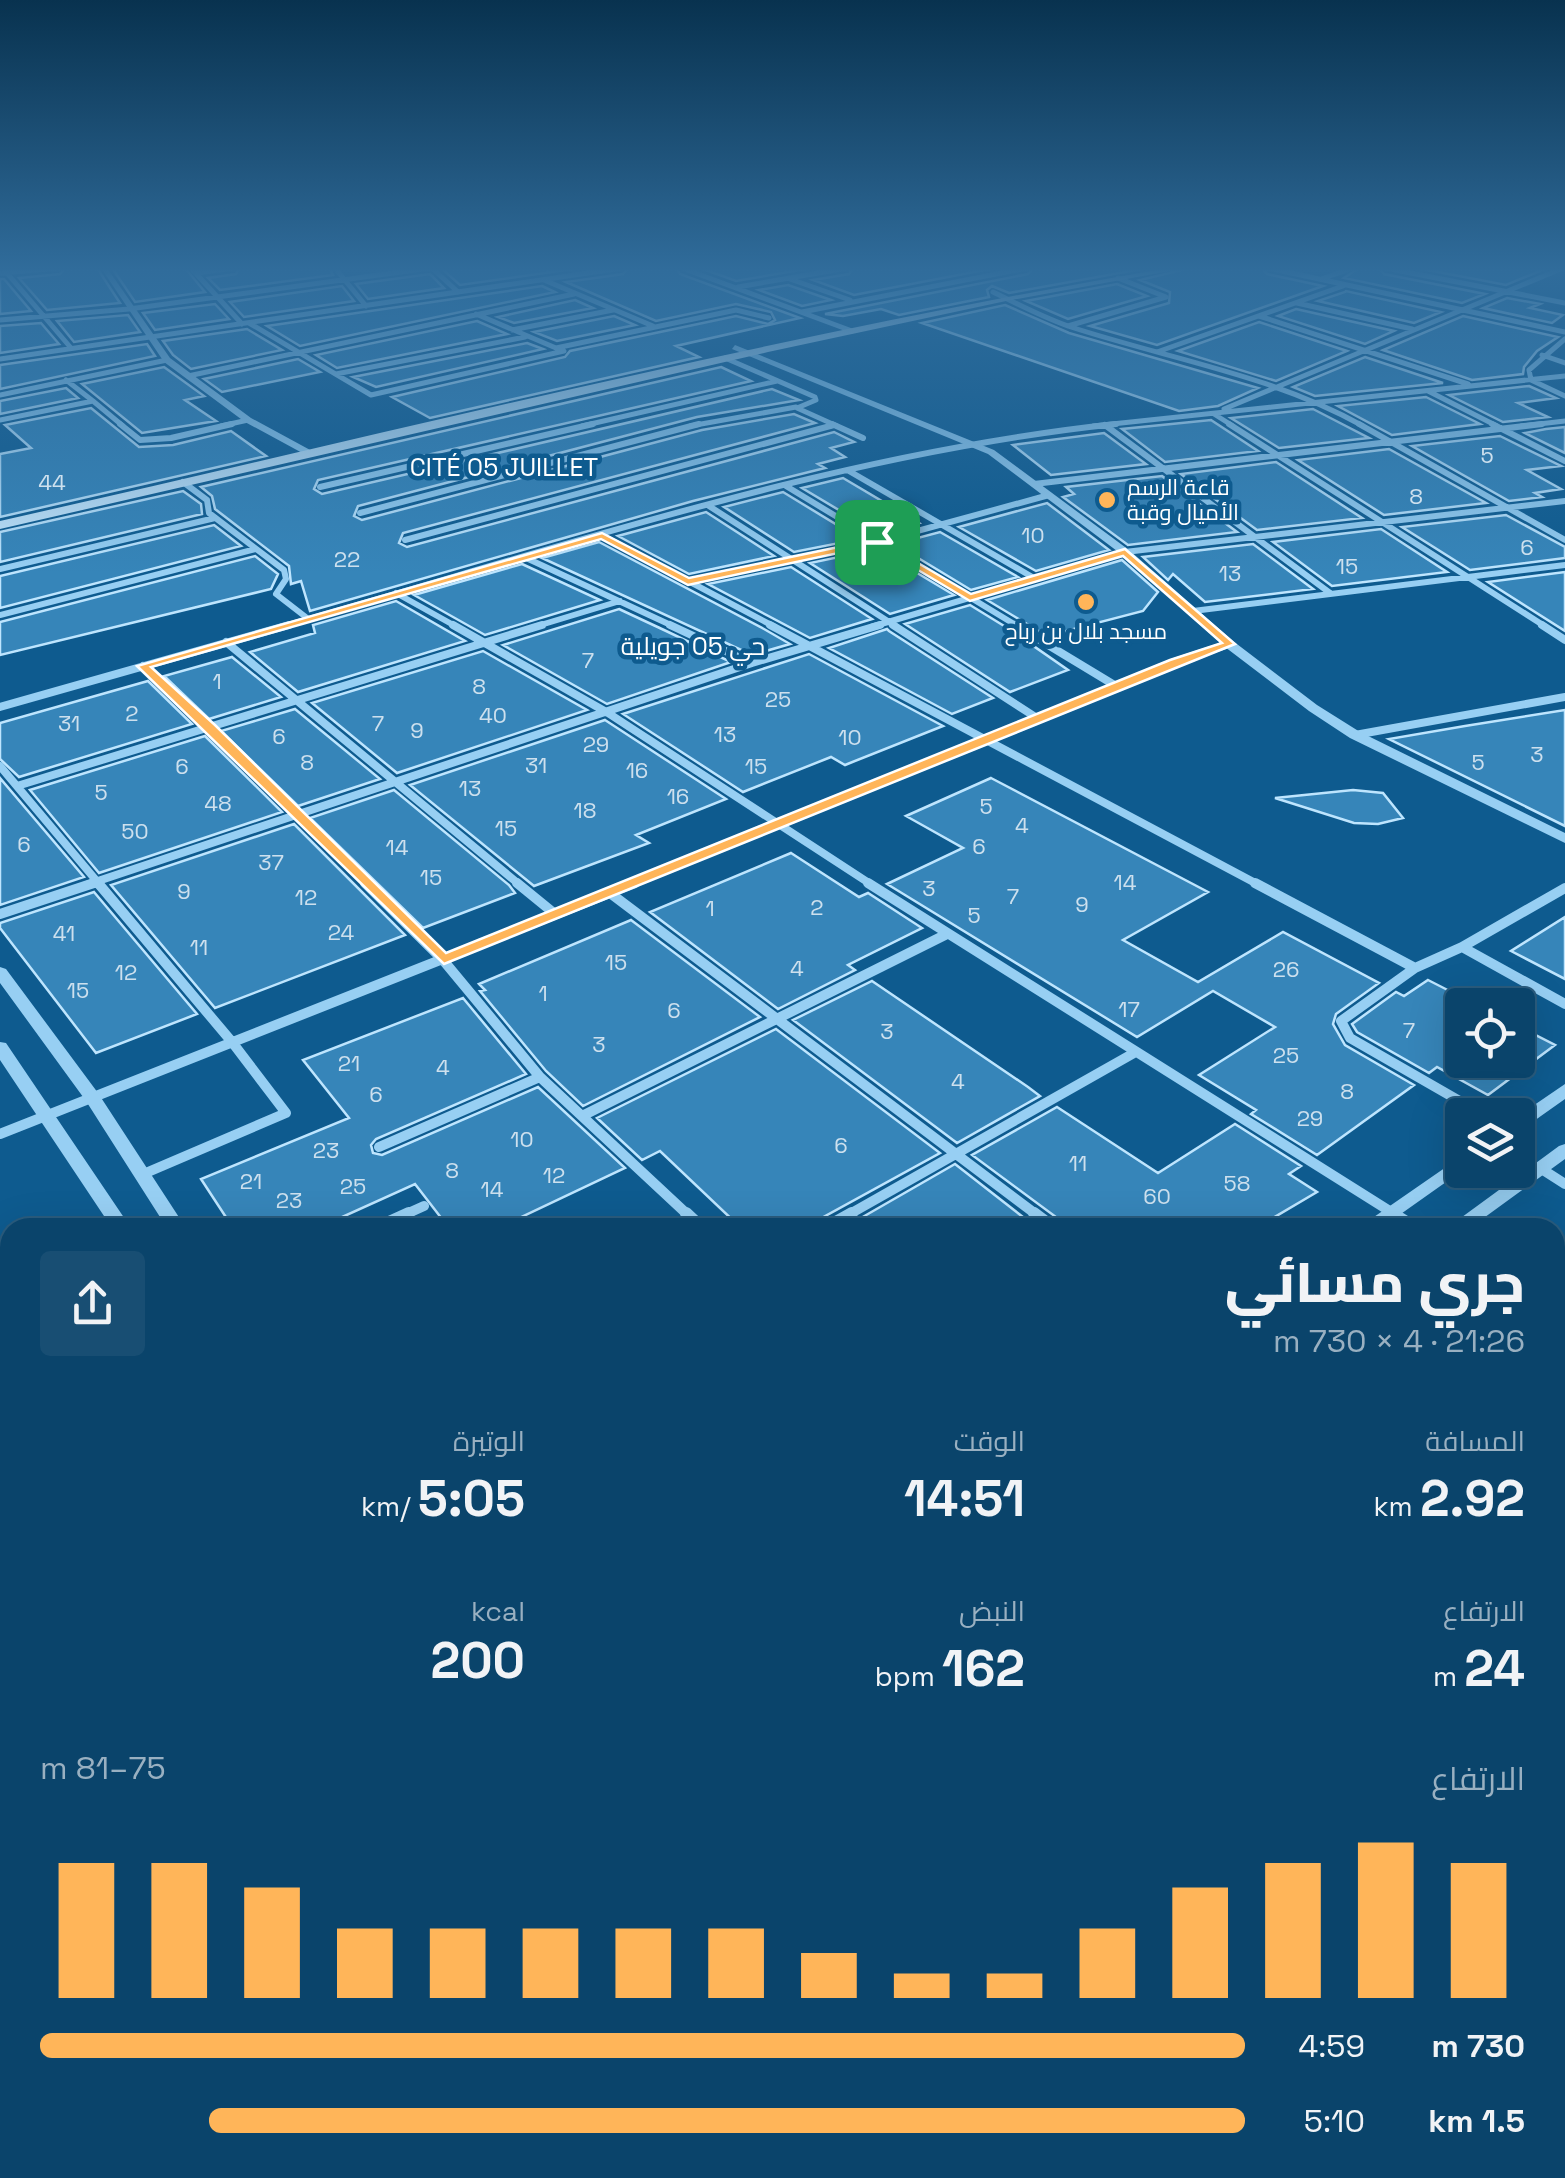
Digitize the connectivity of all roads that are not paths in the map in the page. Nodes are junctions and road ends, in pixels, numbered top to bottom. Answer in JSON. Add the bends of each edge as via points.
{"nodes":[{"id":1,"x":118,"y":370,"type":"edge"},
{"id":2,"x":179,"y":370,"type":"edge"},
{"id":3,"x":218,"y":370,"type":"edge"},
{"id":4,"x":325,"y":370,"type":"edge"},
{"id":5,"x":360,"y":370,"type":"edge"},
{"id":6,"x":489,"y":370,"type":"edge"},
{"id":7,"x":631,"y":370,"type":"edge"},
{"id":8,"x":673,"y":370,"type":"edge"},
{"id":9,"x":752,"y":370,"type":"edge"},
{"id":10,"x":800,"y":370,"type":"edge"},
{"id":11,"x":816,"y":370,"type":"edge"},
{"id":12,"x":1220,"y":370,"type":"edge"},
{"id":13,"x":1314,"y":370,"type":"edge"},
{"id":14,"x":1426,"y":370,"type":"edge"},
{"id":15,"x":1532,"y":370,"type":"edge"},
{"id":16,"x":334,"y":375,"type":"junction"},
{"id":17,"x":188,"y":376,"type":"junction"},
{"id":18,"x":1565,"y":376,"type":"edge"},
{"id":19,"x":66,"y":380,"type":"junction"},
{"id":20,"x":777,"y":380,"type":"junction"},
{"id":21,"x":1531,"y":380,"type":"junction"},
{"id":22,"x":1276,"y":385,"type":"junction"},
{"id":23,"x":1472,"y":385,"type":"junction"},
{"id":24,"x":1426,"y":390,"type":"junction"},
{"id":25,"x":0,"y":395,"type":"edge"},
{"id":26,"x":1565,"y":396,"type":"edge"},
{"id":27,"x":93,"y":400,"type":"junction"},
{"id":28,"x":1320,"y":402,"type":"junction"},
{"id":29,"x":796,"y":407,"type":"junction"},
{"id":30,"x":1214,"y":414,"type":"junction"},
{"id":31,"x":0,"y":420,"type":"edge"},
{"id":32,"x":248,"y":420,"type":"junction"},
{"id":33,"x":1565,"y":421,"type":"edge"},
{"id":34,"x":834,"y":425,"type":"junction"},
{"id":35,"x":1105,"y":425,"type":"junction"},
{"id":36,"x":1502,"y":428,"type":"junction"},
{"id":37,"x":862,"y":438,"type":"dead end"},
{"id":38,"x":1390,"y":440,"type":"junction"},
{"id":39,"x":968,"y":443,"type":"junction"},
{"id":40,"x":296,"y":446,"type":"junction"},
{"id":41,"x":987,"y":446,"type":"junction"},
{"id":42,"x":308,"y":453,"type":"junction"},
{"id":43,"x":1276,"y":454,"type":"junction"},
{"id":44,"x":1565,"y":461,"type":"edge"},
{"id":45,"x":1162,"y":468,"type":"junction"},
{"id":46,"x":848,"y":470,"type":"junction"},
{"id":47,"x":184,"y":482,"type":"junction"},
{"id":48,"x":1034,"y":484,"type":"junction"},
{"id":49,"x":786,"y":486,"type":"junction"},
{"id":50,"x":320,"y":487,"type":"dead end"},
{"id":51,"x":1049,"y":495,"type":"junction"},
{"id":52,"x":1565,"y":501,"type":"edge"},
{"id":53,"x":710,"y":506,"type":"junction"},
{"id":54,"x":1507,"y":508,"type":"junction"},
{"id":55,"x":360,"y":513,"type":"dead end"},
{"id":56,"x":0,"y":516,"type":"edge"},
{"id":57,"x":215,"y":518,"type":"junction"},
{"id":58,"x":1382,"y":522,"type":"junction"},
{"id":59,"x":940,"y":524,"type":"junction"},
{"id":60,"x":0,"y":525,"type":"edge"},
{"id":61,"x":602,"y":536,"type":"junction"},
{"id":62,"x":1254,"y":537,"type":"junction"},
{"id":63,"x":404,"y":540,"type":"dead end"},
{"id":64,"x":1565,"y":540,"type":"edge"},
{"id":65,"x":877,"y":542,"type":"junction"},
{"id":66,"x":256,"y":549,"type":"junction"},
{"id":67,"x":1125,"y":552,"type":"junction"},
{"id":68,"x":524,"y":557,"type":"junction"},
{"id":69,"x":791,"y":560,"type":"junction"},
{"id":70,"x":1565,"y":565,"type":"edge"},
{"id":71,"x":0,"y":569,"type":"edge"},
{"id":72,"x":1468,"y":577,"type":"junction"},
{"id":73,"x":1034,"y":578,"type":"junction"},
{"id":74,"x":688,"y":582,"type":"junction"},
{"id":75,"x":396,"y":593,"type":"junction"},
{"id":76,"x":1331,"y":594,"type":"junction"},
{"id":77,"x":970,"y":598,"type":"junction"},
{"id":78,"x":620,"y":601,"type":"junction"},
{"id":79,"x":1192,"y":611,"type":"junction"},
{"id":80,"x":0,"y":615,"type":"edge"},
{"id":81,"x":307,"y":618,"type":"junction"},
{"id":82,"x":886,"y":622,"type":"junction"},
{"id":83,"x":1564,"y":638,"type":"edge"},
{"id":84,"x":226,"y":642,"type":"junction"},
{"id":85,"x":485,"y":643,"type":"junction"},
{"id":86,"x":1230,"y":644,"type":"junction"},
{"id":87,"x":806,"y":646,"type":"junction"},
{"id":88,"x":752,"y":664,"type":"junction"},
{"id":89,"x":143,"y":666,"type":"junction"},
{"id":90,"x":1116,"y":686,"type":"junction"},
{"id":91,"x":1565,"y":697,"type":"edge"},
{"id":92,"x":298,"y":701,"type":"junction"},
{"id":93,"x":0,"y":707,"type":"edge"},
{"id":94,"x":608,"y":713,"type":"junction"},
{"id":95,"x":1036,"y":718,"type":"junction"},
{"id":96,"x":210,"y":728,"type":"junction"},
{"id":97,"x":1355,"y":734,"type":"junction"},
{"id":98,"x":987,"y":739,"type":"junction"},
{"id":99,"x":0,"y":766,"type":"edge"},
{"id":100,"x":394,"y":783,"type":"junction"},
{"id":101,"x":17,"y":786,"type":"junction"},
{"id":102,"x":297,"y":815,"type":"junction"},
{"id":103,"x":780,"y":824,"type":"junction"},
{"id":104,"x":1565,"y":839,"type":"edge"},
{"id":105,"x":96,"y":882,"type":"junction"},
{"id":106,"x":1565,"y":888,"type":"edge"},
{"id":107,"x":610,"y":893,"type":"junction"},
{"id":108,"x":0,"y":914,"type":"edge"},
{"id":109,"x":555,"y":914,"type":"junction"},
{"id":110,"x":947,"y":934,"type":"junction"},
{"id":111,"x":1462,"y":946,"type":"junction"},
{"id":112,"x":444,"y":960,"type":"junction"},
{"id":113,"x":1414,"y":968,"type":"junction"},
{"id":114,"x":0,"y":972,"type":"edge"},
{"id":115,"x":1565,"y":1004,"type":"edge"},
{"id":116,"x":777,"y":1019,"type":"junction"},
{"id":117,"x":232,"y":1042,"type":"junction"},
{"id":118,"x":0,"y":1047,"type":"edge"},
{"id":119,"x":1134,"y":1053,"type":"junction"},
{"id":120,"x":540,"y":1077,"type":"junction"},
{"id":121,"x":1565,"y":1090,"type":"edge"},
{"id":122,"x":92,"y":1098,"type":"junction"},
{"id":123,"x":1454,"y":1098,"type":"edge"},
{"id":124,"x":1535,"y":1112,"type":"edge"},
{"id":125,"x":48,"y":1114,"type":"junction"},
{"id":126,"x":582,"y":1116,"type":"junction"},
{"id":127,"x":0,"y":1134,"type":"edge"},
{"id":128,"x":379,"y":1147,"type":"dead end"},
{"id":129,"x":1565,"y":1150,"type":"edge"},
{"id":130,"x":956,"y":1154,"type":"junction"},
{"id":131,"x":1540,"y":1168,"type":"junction"},
{"id":132,"x":1445,"y":1174,"type":"edge"},
{"id":133,"x":141,"y":1175,"type":"junction"},
{"id":134,"x":1565,"y":1184,"type":"edge"},
{"id":135,"x":424,"y":1206,"type":"dead end"},
{"id":136,"x":1391,"y":1212,"type":"junction"},
{"id":137,"x":116,"y":1218,"type":"edge"},
{"id":138,"x":169,"y":1218,"type":"edge"},
{"id":139,"x":398,"y":1218,"type":"edge"},
{"id":140,"x":691,"y":1218,"type":"edge"},
{"id":141,"x":843,"y":1218,"type":"edge"},
{"id":142,"x":1041,"y":1218,"type":"edge"},
{"id":143,"x":1382,"y":1218,"type":"edge"},
{"id":144,"x":1400,"y":1218,"type":"edge"},
{"id":145,"x":1470,"y":1218,"type":"edge"}],
"edges":[{"from":1,"to":19,"type":"street"},
{"from":2,"to":17,"type":"street"},
{"from":3,"to":17,"type":"street"},
{"from":4,"to":16,"type":"street"},
{"from":5,"to":16,"type":"street"},
{"from":6,"to":16,"type":"street","via":[[371,395]]},
{"from":7,"to":40,"type":"main road"},
{"from":8,"to":42,"type":"main road"},
{"from":9,"to":20,"type":"street"},
{"from":10,"to":39,"type":"street"},
{"from":11,"to":41,"type":"street"},
{"from":12,"to":22,"type":"street"},
{"from":13,"to":22,"type":"street"},
{"from":14,"to":23,"type":"street"},
{"from":15,"to":21,"type":"street"},
{"from":17,"to":32,"type":"street"},
{"from":18,"to":21,"type":"street"},
{"from":19,"to":25,"type":"street"},
{"from":19,"to":27,"type":"street"},
{"from":20,"to":29,"type":"street","via":[[817,398]]},
{"from":20,"to":50,"type":"street"},
{"from":21,"to":23,"type":"street"},
{"from":21,"to":26,"type":"street"},
{"from":22,"to":28,"type":"street"},
{"from":22,"to":30,"type":"street"},
{"from":23,"to":24,"type":"street"},
{"from":24,"to":28,"type":"street"},
{"from":24,"to":36,"type":"street"},
{"from":27,"to":31,"type":"street"},
{"from":27,"to":32,"type":"street","via":[[140,440]]},
{"from":28,"to":30,"type":"street"},
{"from":28,"to":38,"type":"street"},
{"from":29,"to":34,"type":"street"},
{"from":29,"to":55,"type":"street","via":[[710,421]]},
{"from":30,"to":35,"type":"street"},
{"from":30,"to":43,"type":"street"},
{"from":32,"to":40,"type":"street"},
{"from":33,"to":36,"type":"street"},
{"from":34,"to":37,"type":"street"},
{"from":34,"to":63,"type":"street"},
{"from":35,"to":41,"type":"street"},
{"from":35,"to":45,"type":"street"},
{"from":36,"to":38,"type":"street"},
{"from":36,"to":44,"type":"street"},
{"from":38,"to":43,"type":"street"},
{"from":38,"to":54,"type":"street"},
{"from":39,"to":41,"type":"street"},
{"from":39,"to":46,"type":"street"},
{"from":40,"to":42,"type":"street"},
{"from":40,"to":56,"type":"main road"},
{"from":41,"to":48,"type":"street"},
{"from":42,"to":47,"type":"main road"},
{"from":43,"to":45,"type":"street"},
{"from":43,"to":58,"type":"street"},
{"from":45,"to":48,"type":"street"},
{"from":45,"to":62,"type":"street"},
{"from":46,"to":49,"type":"street"},
{"from":46,"to":59,"type":"street"},
{"from":47,"to":57,"type":"street","via":[[207,500]]},
{"from":47,"to":60,"type":"main road"},
{"from":48,"to":51,"type":"street"},
{"from":49,"to":53,"type":"street"},
{"from":49,"to":65,"type":"street"},
{"from":51,"to":59,"type":"street"},
{"from":51,"to":67,"type":"street"},
{"from":52,"to":54,"type":"street"},
{"from":53,"to":61,"type":"street"},
{"from":53,"to":69,"type":"street"},
{"from":54,"to":58,"type":"street"},
{"from":54,"to":64,"type":"street"},
{"from":57,"to":66,"type":"street"},
{"from":57,"to":71,"type":"street"},
{"from":58,"to":62,"type":"street"},
{"from":58,"to":72,"type":"street"},
{"from":59,"to":65,"type":"street"},
{"from":59,"to":73,"type":"street"},
{"from":61,"to":68,"type":"street"},
{"from":61,"to":74,"type":"street"},
{"from":62,"to":67,"type":"street"},
{"from":62,"to":76,"type":"street"},
{"from":65,"to":69,"type":"street"},
{"from":65,"to":77,"type":"street"},
{"from":66,"to":80,"type":"street"},
{"from":66,"to":81,"type":"street","via":[[286,573],[276,594]]},
{"from":67,"to":73,"type":"street"},
{"from":67,"to":79,"type":"street"},
{"from":68,"to":75,"type":"street"},
{"from":68,"to":78,"type":"street"},
{"from":69,"to":74,"type":"street"},
{"from":69,"to":82,"type":"street"},
{"from":70,"to":72,"type":"street"},
{"from":72,"to":76,"type":"street"},
{"from":72,"to":83,"type":"street"},
{"from":73,"to":77,"type":"street"},
{"from":74,"to":87,"type":"street"},
{"from":75,"to":81,"type":"street"},
{"from":75,"to":85,"type":"street"},
{"from":76,"to":79,"type":"street"},
{"from":77,"to":82,"type":"street"},
{"from":77,"to":90,"type":"street"},
{"from":78,"to":85,"type":"street"},
{"from":78,"to":88,"type":"street"},
{"from":79,"to":86,"type":"street"},
{"from":81,"to":84,"type":"street"},
{"from":82,"to":87,"type":"street"},
{"from":82,"to":95,"type":"street"},
{"from":84,"to":89,"type":"street"},
{"from":84,"to":92,"type":"street"},
{"from":85,"to":92,"type":"street"},
{"from":85,"to":94,"type":"street"},
{"from":86,"to":90,"type":"street"},
{"from":86,"to":97,"type":"street"},
{"from":87,"to":88,"type":"street"},
{"from":87,"to":98,"type":"street"},
{"from":88,"to":94,"type":"street"},
{"from":89,"to":93,"type":"street"},
{"from":89,"to":96,"type":"street"},
{"from":90,"to":95,"type":"street"},
{"from":91,"to":97,"type":"street"},
{"from":92,"to":96,"type":"street"},
{"from":92,"to":100,"type":"street"},
{"from":94,"to":100,"type":"street"},
{"from":94,"to":103,"type":"street"},
{"from":95,"to":98,"type":"street"},
{"from":96,"to":101,"type":"street"},
{"from":96,"to":102,"type":"street"},
{"from":97,"to":104,"type":"street"},
{"from":98,"to":103,"type":"street"},
{"from":98,"to":113,"type":"street"},
{"from":99,"to":101,"type":"street"},
{"from":100,"to":102,"type":"street"},
{"from":100,"to":109,"type":"street"},
{"from":101,"to":105,"type":"street"},
{"from":102,"to":105,"type":"street"},
{"from":102,"to":112,"type":"street"},
{"from":103,"to":107,"type":"street"},
{"from":103,"to":110,"type":"street"},
{"from":105,"to":108,"type":"street"},
{"from":105,"to":117,"type":"street"},
{"from":106,"to":111,"type":"street"},
{"from":107,"to":109,"type":"street"},
{"from":107,"to":116,"type":"street"},
{"from":109,"to":112,"type":"street"},
{"from":110,"to":116,"type":"street"},
{"from":110,"to":119,"type":"street"},
{"from":111,"to":113,"type":"street"},
{"from":111,"to":115,"type":"street"},
{"from":112,"to":117,"type":"street"},
{"from":112,"to":120,"type":"street"},
{"from":113,"to":123,"type":"street","via":[[1341,1022],[1350,1038]]},
{"from":114,"to":122,"type":"street"},
{"from":116,"to":126,"type":"street"},
{"from":116,"to":130,"type":"street"},
{"from":117,"to":122,"type":"street"},
{"from":117,"to":133,"type":"street","via":[[286,1113]]},
{"from":118,"to":125,"type":"street"},
{"from":119,"to":130,"type":"street"},
{"from":119,"to":136,"type":"street"},
{"from":120,"to":126,"type":"street"},
{"from":120,"to":128,"type":"street"},
{"from":121,"to":124,"type":"street"},
{"from":122,"to":125,"type":"street"},
{"from":122,"to":133,"type":"street"},
{"from":125,"to":127,"type":"street"},
{"from":125,"to":137,"type":"street"},
{"from":126,"to":140,"type":"street"},
{"from":129,"to":131,"type":"street"},
{"from":130,"to":141,"type":"street"},
{"from":130,"to":142,"type":"street"},
{"from":131,"to":134,"type":"street"},
{"from":131,"to":145,"type":"street"},
{"from":132,"to":136,"type":"street"},
{"from":133,"to":138,"type":"street"},
{"from":135,"to":139,"type":"street"},
{"from":136,"to":143,"type":"street"},
{"from":136,"to":144,"type":"street"}]}
